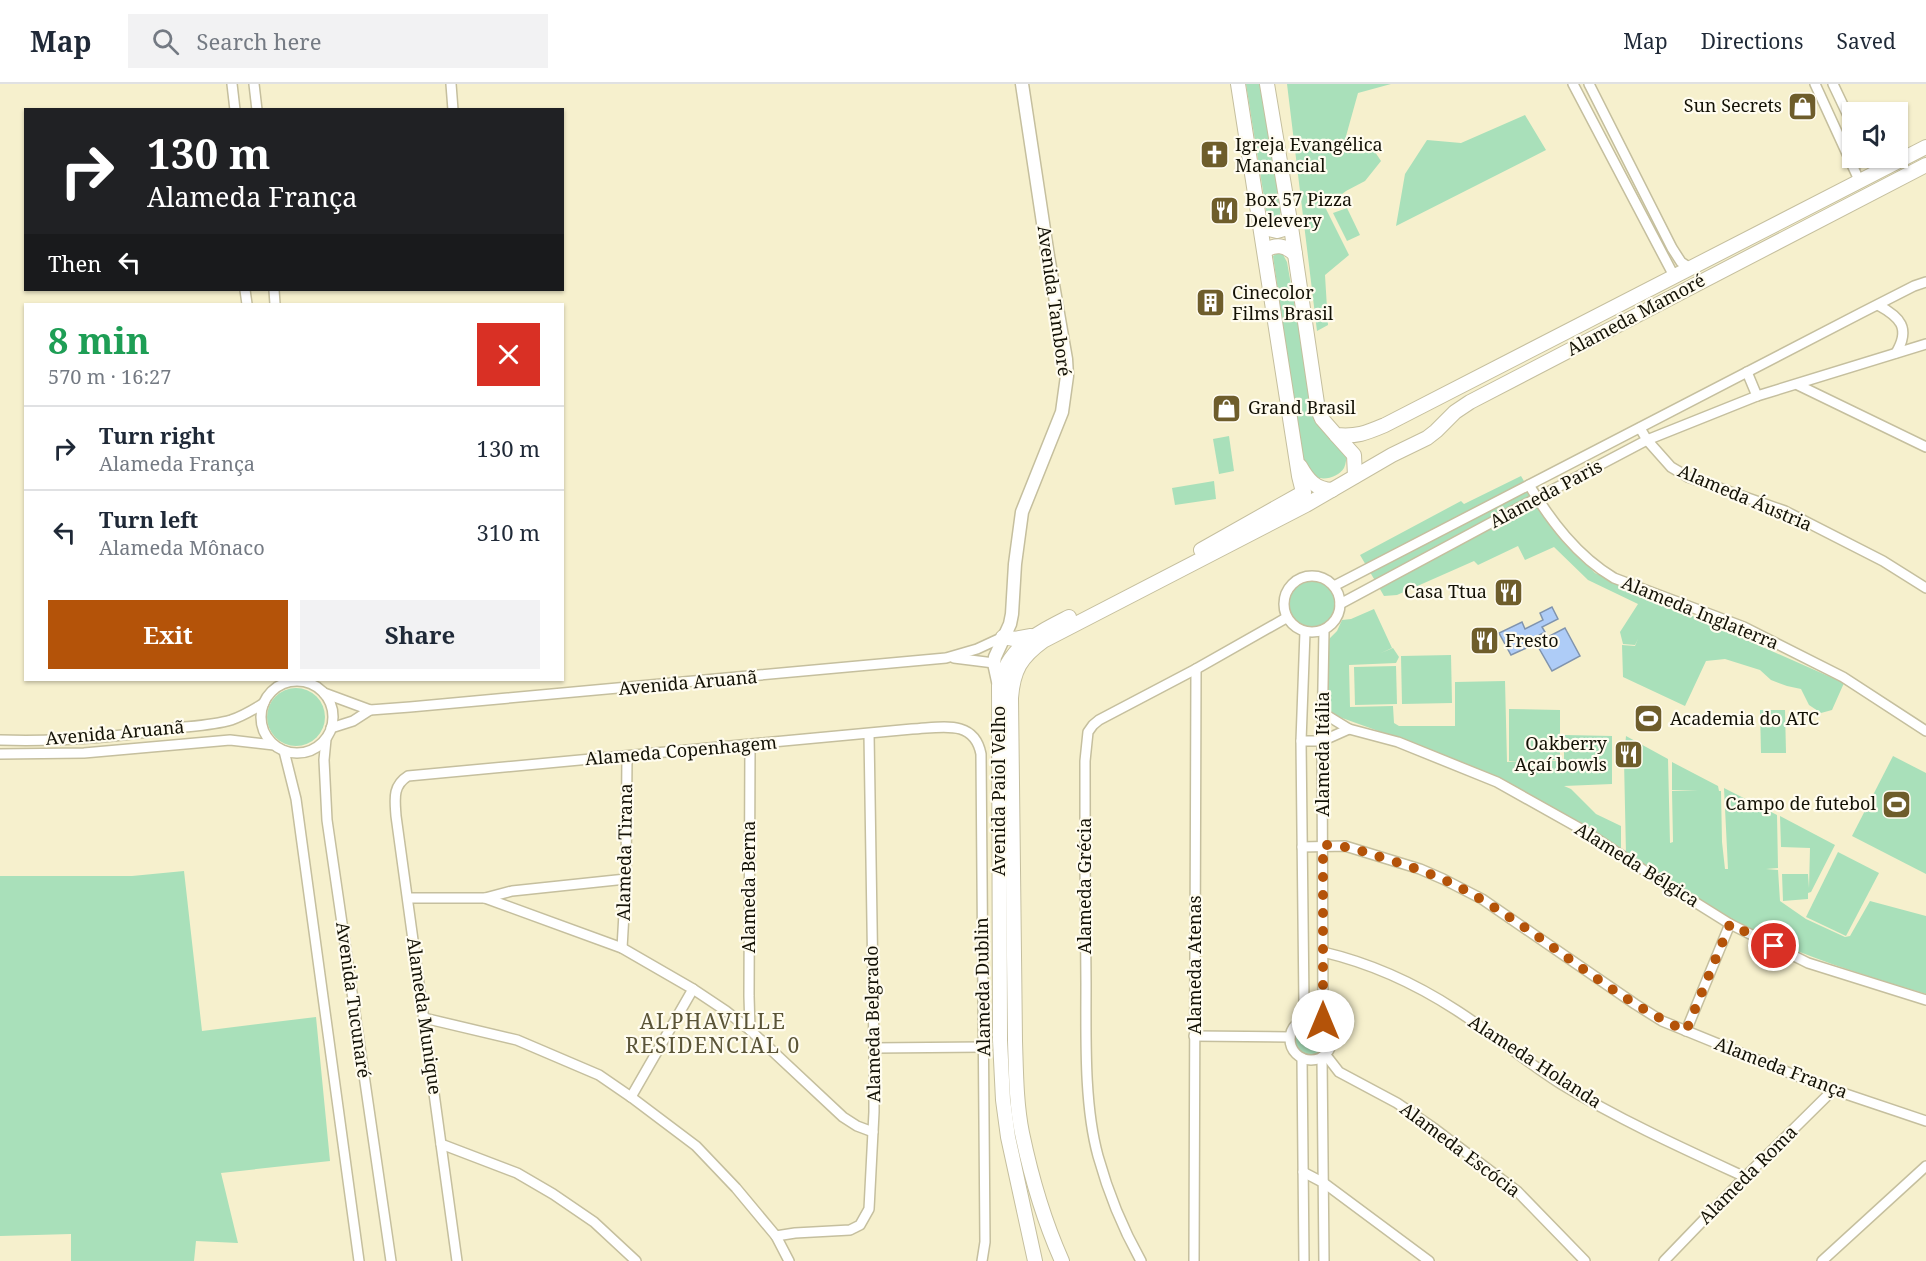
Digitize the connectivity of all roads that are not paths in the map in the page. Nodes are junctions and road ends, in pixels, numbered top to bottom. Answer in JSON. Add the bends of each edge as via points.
{"nodes":[{"id":1,"x":232,"y":84,"type":"edge"},
{"id":2,"x":254,"y":84,"type":"edge"},
{"id":3,"x":451,"y":84,"type":"edge"},
{"id":4,"x":1022,"y":84,"type":"edge"},
{"id":5,"x":1238,"y":84,"type":"edge"},
{"id":6,"x":1267,"y":84,"type":"edge"},
{"id":7,"x":1573,"y":84,"type":"edge"},
{"id":8,"x":1589,"y":84,"type":"edge"},
{"id":9,"x":1815,"y":84,"type":"edge"},
{"id":10,"x":1833,"y":84,"type":"edge"},
{"id":11,"x":1842,"y":103,"type":"edge"},
{"id":12,"x":234,"y":108,"type":"edge"},
{"id":13,"x":256,"y":108,"type":"edge"},
{"id":14,"x":453,"y":108,"type":"edge"},
{"id":15,"x":1842,"y":143,"type":"edge"},
{"id":16,"x":1926,"y":147,"type":"edge"},
{"id":17,"x":1926,"y":165,"type":"edge"},
{"id":18,"x":1853,"y":168,"type":"edge"},
{"id":19,"x":1874,"y":168,"type":"edge"},
{"id":20,"x":1876,"y":172,"type":"junction"},
{"id":21,"x":1859,"y":180,"type":"junction"},
{"id":22,"x":1261,"y":227,"type":"junction"},
{"id":23,"x":1291,"y":227,"type":"junction"},
{"id":24,"x":1756,"y":233,"type":"junction"},
{"id":25,"x":1672,"y":248,"type":"junction"},
{"id":26,"x":1764,"y":248,"type":"junction"},
{"id":27,"x":1264,"y":250,"type":"junction"},
{"id":28,"x":1662,"y":252,"type":"junction"},
{"id":29,"x":1295,"y":254,"type":"junction"},
{"id":30,"x":1690,"y":268,"type":"junction"},
{"id":31,"x":1674,"y":276,"type":"junction"},
{"id":32,"x":1926,"y":282,"type":"edge"},
{"id":33,"x":1878,"y":305,"type":"junction"},
{"id":34,"x":1926,"y":344,"type":"edge"},
{"id":35,"x":1896,"y":352,"type":"junction"},
{"id":36,"x":1509,"y":361,"type":"junction"},
{"id":37,"x":1746,"y":372,"type":"junction"},
{"id":38,"x":1518,"y":377,"type":"junction"},
{"id":39,"x":1798,"y":385,"type":"junction"},
{"id":40,"x":1757,"y":396,"type":"junction"},
{"id":41,"x":1640,"y":428,"type":"junction"},
{"id":42,"x":1336,"y":435,"type":"junction"},
{"id":43,"x":1647,"y":440,"type":"junction"},
{"id":44,"x":1926,"y":447,"type":"edge"},
{"id":45,"x":1298,"y":462,"type":"junction"},
{"id":46,"x":1355,"y":476,"type":"junction"},
{"id":47,"x":1529,"y":485,"type":"junction"},
{"id":48,"x":1332,"y":490,"type":"junction"},
{"id":49,"x":1537,"y":498,"type":"junction"},
{"id":50,"x":1305,"y":499,"type":"junction"},
{"id":51,"x":1334,"y":586,"type":"junction"},
{"id":52,"x":1926,"y":588,"type":"edge"},
{"id":53,"x":1340,"y":604,"type":"junction"},
{"id":54,"x":1286,"y":618,"type":"junction"},
{"id":55,"x":1324,"y":630,"type":"junction"},
{"id":56,"x":1305,"y":632,"type":"junction"},
{"id":57,"x":1033,"y":635,"type":"junction"},
{"id":58,"x":1003,"y":638,"type":"junction"},
{"id":59,"x":946,"y":657,"type":"junction"},
{"id":60,"x":994,"y":663,"type":"junction"},
{"id":61,"x":1196,"y":669,"type":"junction"},
{"id":62,"x":277,"y":681,"type":"edge"},
{"id":63,"x":999,"y":686,"type":"junction"},
{"id":64,"x":319,"y":687,"type":"edge"},
{"id":65,"x":270,"y":693,"type":"junction"},
{"id":66,"x":264,"y":703,"type":"junction"},
{"id":67,"x":370,"y":710,"type":"junction"},
{"id":68,"x":1323,"y":713,"type":"junction"},
{"id":69,"x":230,"y":721,"type":"junction"},
{"id":70,"x":331,"y":728,"type":"junction"},
{"id":71,"x":955,"y":728,"type":"joint"},
{"id":72,"x":1349,"y":729,"type":"junction"},
{"id":73,"x":1926,"y":731,"type":"edge"},
{"id":74,"x":869,"y":734,"type":"junction"},
{"id":75,"x":326,"y":739,"type":"junction"},
{"id":76,"x":0,"y":740,"type":"edge"},
{"id":77,"x":230,"y":740,"type":"junction"},
{"id":78,"x":1301,"y":741,"type":"junction"},
{"id":79,"x":1322,"y":741,"type":"junction"},
{"id":80,"x":750,"y":744,"type":"junction"},
{"id":81,"x":274,"y":745,"type":"junction"},
{"id":82,"x":284,"y":751,"type":"junction"},
{"id":83,"x":0,"y":754,"type":"edge"},
{"id":84,"x":627,"y":756,"type":"junction"},
{"id":85,"x":408,"y":776,"type":"joint"},
{"id":86,"x":1323,"y":845,"type":"junction"},
{"id":87,"x":1302,"y":847,"type":"junction"},
{"id":88,"x":626,"y":879,"type":"junction"},
{"id":89,"x":408,"y":898,"type":"junction"},
{"id":90,"x":485,"y":898,"type":"junction"},
{"id":91,"x":1730,"y":924,"type":"junction"},
{"id":92,"x":622,"y":948,"type":"junction"},
{"id":93,"x":1323,"y":952,"type":"junction"},
{"id":94,"x":693,"y":989,"type":"junction"},
{"id":95,"x":1926,"y":1000,"type":"edge"},
{"id":96,"x":424,"y":1018,"type":"junction"},
{"id":97,"x":1303,"y":1020,"type":"junction"},
{"id":98,"x":1323,"y":1021,"type":"junction"},
{"id":99,"x":750,"y":1030,"type":"junction"},
{"id":100,"x":1686,"y":1031,"type":"junction"},
{"id":101,"x":1194,"y":1036,"type":"junction"},
{"id":102,"x":1290,"y":1037,"type":"junction"},
{"id":103,"x":984,"y":1047,"type":"junction"},
{"id":104,"x":874,"y":1048,"type":"junction"},
{"id":105,"x":1324,"y":1056,"type":"junction"},
{"id":106,"x":1302,"y":1058,"type":"junction"},
{"id":107,"x":1833,"y":1090,"type":"junction"},
{"id":108,"x":631,"y":1097,"type":"junction"},
{"id":109,"x":1926,"y":1121,"type":"edge"},
{"id":110,"x":873,"y":1132,"type":"junction"},
{"id":111,"x":441,"y":1144,"type":"junction"},
{"id":112,"x":1926,"y":1166,"type":"edge"},
{"id":113,"x":1303,"y":1172,"type":"junction"},
{"id":114,"x":1745,"y":1177,"type":"junction"},
{"id":115,"x":1324,"y":1183,"type":"junction"},
{"id":116,"x":776,"y":1236,"type":"junction"},
{"id":117,"x":359,"y":1261,"type":"edge"},
{"id":118,"x":391,"y":1261,"type":"edge"},
{"id":119,"x":457,"y":1261,"type":"edge"},
{"id":120,"x":636,"y":1261,"type":"edge"},
{"id":121,"x":789,"y":1261,"type":"edge"},
{"id":122,"x":982,"y":1261,"type":"edge"},
{"id":123,"x":1035,"y":1261,"type":"edge"},
{"id":124,"x":1062,"y":1261,"type":"edge"},
{"id":125,"x":1141,"y":1261,"type":"edge"},
{"id":126,"x":1194,"y":1261,"type":"edge"},
{"id":127,"x":1304,"y":1261,"type":"edge"},
{"id":128,"x":1324,"y":1261,"type":"edge"},
{"id":129,"x":1429,"y":1261,"type":"edge"},
{"id":130,"x":1585,"y":1261,"type":"edge"},
{"id":131,"x":1664,"y":1261,"type":"edge"},
{"id":132,"x":1822,"y":1261,"type":"edge"}],
"edges":[{"from":1,"to":12,"type":"street"},
{"from":2,"to":13,"type":"street"},
{"from":3,"to":14,"type":"street"},
{"from":4,"to":58,"type":"street","name":"Avenida Tamboré","via":[[1067,376],[1062,412],[1022,512],[1012,614]]},
{"from":5,"to":22,"type":"main road"},
{"from":6,"to":23,"type":"main road"},
{"from":7,"to":28,"type":"street"},
{"from":8,"to":25,"type":"street"},
{"from":9,"to":15,"type":"street"},
{"from":10,"to":11,"type":"street"},
{"from":16,"to":20,"type":"main road","name":"Alameda Mamoré"},
{"from":17,"to":26,"type":"main road","name":"Alameda Mamoré"},
{"from":18,"to":21,"type":"street"},
{"from":19,"to":20,"type":"street"},
{"from":20,"to":21,"type":"main road","name":"Alameda Mamoré"},
{"from":21,"to":24,"type":"main road","name":"Alameda Mamoré"},
{"from":22,"to":23,"type":"main road","via":[[1277,231]]},
{"from":22,"to":27,"type":"main road"},
{"from":23,"to":29,"type":"main road"},
{"from":24,"to":26,"type":"main road"},
{"from":24,"to":30,"type":"main road","name":"Alameda Mamoré"},
{"from":25,"to":28,"type":"street"},
{"from":25,"to":30,"type":"street"},
{"from":26,"to":38,"type":"main road","name":"Alameda Mamoré"},
{"from":27,"to":29,"type":"main road","via":[[1280,246]]},
{"from":27,"to":45,"type":"main road"},
{"from":28,"to":31,"type":"street"},
{"from":29,"to":42,"type":"main road","via":[[1318,410]]},
{"from":30,"to":31,"type":"main road","name":"Alameda Mamoré"},
{"from":31,"to":36,"type":"main road","name":"Alameda Mamoré"},
{"from":32,"to":33,"type":"street","name":"Alameda Paris"},
{"from":33,"to":35,"type":"street","via":[[1899,319],[1904,334]]},
{"from":33,"to":37,"type":"street","name":"Alameda Paris"},
{"from":34,"to":35,"type":"street","name":"Alameda Paris"},
{"from":35,"to":39,"type":"street","name":"Alameda Paris"},
{"from":36,"to":38,"type":"main road"},
{"from":36,"to":42,"type":"main road","name":"Alameda Mamoré","via":[[1362,435]]},
{"from":37,"to":40,"type":"street"},
{"from":37,"to":41,"type":"street","name":"Alameda Paris"},
{"from":38,"to":46,"type":"main road","name":"Alameda Mamoré","via":[[1462,407],[1427,438]]},
{"from":39,"to":40,"type":"street","name":"Alameda Paris"},
{"from":39,"to":44,"type":"street"},
{"from":40,"to":43,"type":"street","name":"Alameda Paris"},
{"from":41,"to":43,"type":"street","name":"Alameda Áustria"},
{"from":41,"to":47,"type":"street","name":"Alameda Paris"},
{"from":42,"to":46,"type":"main road","via":[[1354,455]]},
{"from":43,"to":49,"type":"street","name":"Alameda Paris"},
{"from":43,"to":52,"type":"street","name":"Alameda Áustria","via":[[1671,467],[1688,477],[1792,514]]},
{"from":45,"to":48,"type":"main road","via":[[1312,484]]},
{"from":45,"to":50,"type":"main road"},
{"from":46,"to":48,"type":"main road","name":"Alameda Mamoré"},
{"from":47,"to":49,"type":"street","name":"Alameda Inglaterra"},
{"from":47,"to":51,"type":"street","name":"Alameda Paris"},
{"from":48,"to":50,"type":"main road","name":"Alameda Mamoré"},
{"from":49,"to":53,"type":"street","name":"Alameda Paris"},
{"from":49,"to":73,"type":"street","name":"Alameda Inglaterra","via":[[1563,534],[1589,561],[1614,578],[1744,627],[1843,677]]},
{"from":50,"to":57,"type":"main road","name":"Avenida Paiol Velho"},
{"from":50,"to":124,"type":"main road","name":"Avenida Paiol Velho","via":[[1043,641],[1015,671],[1011,698],[1017,1096],[1038,1195]]},
{"from":51,"to":53,"type":"street"},
{"from":51,"to":54,"type":"street","via":[[1314,576],[1293,583],[1284,596]]},
{"from":53,"to":55,"type":"street","via":[[1338,616]]},
{"from":54,"to":56,"type":"street"},
{"from":54,"to":61,"type":"street","name":"Alameda Grécia"},
{"from":55,"to":56,"type":"street"},
{"from":55,"to":68,"type":"street","name":"Alameda Itália"},
{"from":56,"to":78,"type":"street","name":"Alameda Itália"},
{"from":57,"to":58,"type":"main road"},
{"from":57,"to":63,"type":"main road","name":"Avenida Paiol Velho","via":[[1012,656]]},
{"from":58,"to":59,"type":"street","name":"Avenida Aruanã"},
{"from":58,"to":60,"type":"street","name":"Avenida Tamboré"},
{"from":59,"to":60,"type":"street"},
{"from":59,"to":67,"type":"street","name":"Avenida Aruanã"},
{"from":60,"to":63,"type":"street"},
{"from":61,"to":101,"type":"street","name":"Alameda Atenas"},
{"from":61,"to":125,"type":"street","name":"Alameda Grécia","via":[[1108,713],[1093,725],[1086,741],[1086,1015],[1092,1127],[1112,1199]]},
{"from":62,"to":65,"type":"street"},
{"from":63,"to":123,"type":"main road","name":"Avenida Paiol Velho","via":[[1003,1100]]},
{"from":64,"to":65,"type":"street","via":[[291,682]]},
{"from":64,"to":67,"type":"street","name":"Avenida Aruanã"},
{"from":64,"to":70,"type":"street","via":[[330,704]]},
{"from":65,"to":66,"type":"street"},
{"from":66,"to":69,"type":"street","name":"Avenida Aruanã"},
{"from":66,"to":81,"type":"street","via":[[262,726]]},
{"from":67,"to":70,"type":"street","name":"Avenida Aruanã"},
{"from":68,"to":72,"type":"street","name":"Alameda Bélgica"},
{"from":68,"to":79,"type":"street","name":"Alameda Itália"},
{"from":69,"to":76,"type":"street","name":"Avenida Aruanã","via":[[88,738]]},
{"from":69,"to":77,"type":"street"},
{"from":70,"to":75,"type":"street"},
{"from":71,"to":74,"type":"street","name":"Alameda Copenhagem"},
{"from":71,"to":103,"type":"street","name":"Alameda Dublin","via":[[972,734],[981,754]]},
{"from":72,"to":79,"type":"street"},
{"from":72,"to":91,"type":"street","name":"Alameda Bélgica","via":[[1398,742],[1497,782]]},
{"from":74,"to":80,"type":"street","name":"Alameda Copenhagem"},
{"from":74,"to":104,"type":"street","name":"Alameda Belgrado"},
{"from":75,"to":82,"type":"street","via":[[307,752]]},
{"from":75,"to":118,"type":"street","name":"Avenida Tucunaré","via":[[327,820]]},
{"from":77,"to":81,"type":"street","name":"Avenida Aruanã"},
{"from":77,"to":83,"type":"street","name":"Avenida Aruanã","via":[[84,753]]},
{"from":78,"to":79,"type":"street"},
{"from":78,"to":87,"type":"street","name":"Alameda Itália"},
{"from":79,"to":86,"type":"street","name":"Alameda Itália"},
{"from":80,"to":84,"type":"street","name":"Alameda Copenhagem"},
{"from":80,"to":99,"type":"street","name":"Alameda Berna"},
{"from":81,"to":82,"type":"street"},
{"from":82,"to":117,"type":"street","name":"Avenida Tucunaré","via":[[296,799]]},
{"from":84,"to":85,"type":"street","name":"Alameda Copenhagem"},
{"from":84,"to":88,"type":"street","name":"Alameda Tirana"},
{"from":85,"to":89,"type":"street","name":"Alameda Munique","via":[[398,785],[394,797]]},
{"from":86,"to":87,"type":"street","name":"Alameda França"},
{"from":86,"to":93,"type":"street","name":"Alameda Itália"},
{"from":86,"to":100,"type":"street","name":"Alameda França","via":[[1345,846],[1443,879],[1482,899],[1635,1004]]},
{"from":87,"to":97,"type":"street","name":"Alameda Itália"},
{"from":88,"to":90,"type":"street","via":[[512,891]]},
{"from":88,"to":92,"type":"street","name":"Alameda Tirana"},
{"from":89,"to":90,"type":"street"},
{"from":89,"to":96,"type":"street","name":"Alameda Munique"},
{"from":90,"to":92,"type":"street"},
{"from":91,"to":95,"type":"street","name":"Alameda Bélgica","via":[[1808,963]]},
{"from":91,"to":100,"type":"street"},
{"from":92,"to":94,"type":"street"},
{"from":93,"to":98,"type":"street","name":"Alameda Itália"},
{"from":93,"to":114,"type":"street","name":"Alameda Holanda","via":[[1424,990],[1560,1083],[1628,1122]]},
{"from":94,"to":99,"type":"street"},
{"from":94,"to":108,"type":"street"},
{"from":96,"to":108,"type":"street","via":[[517,1040],[599,1075]]},
{"from":96,"to":111,"type":"street","name":"Alameda Munique"},
{"from":97,"to":98,"type":"street"},
{"from":97,"to":102,"type":"street"},
{"from":98,"to":105,"type":"street","via":[[1332,1040]]},
{"from":99,"to":110,"type":"street","via":[[843,1117]]},
{"from":100,"to":107,"type":"street","name":"Alameda França"},
{"from":101,"to":102,"type":"street"},
{"from":101,"to":126,"type":"street","name":"Alameda Atenas"},
{"from":102,"to":106,"type":"street","via":[[1293,1050]]},
{"from":103,"to":104,"type":"street"},
{"from":103,"to":122,"type":"street","name":"Alameda Dublin"},
{"from":104,"to":110,"type":"street","name":"Alameda Belgrado"},
{"from":105,"to":106,"type":"street","via":[[1316,1060]]},
{"from":105,"to":115,"type":"street"},
{"from":105,"to":130,"type":"street","name":"Alameda Escócia","via":[[1339,1072],[1397,1103],[1517,1191]]},
{"from":106,"to":113,"type":"street"},
{"from":107,"to":109,"type":"street","name":"Alameda França"},
{"from":107,"to":114,"type":"street","name":"Alameda Roma"},
{"from":108,"to":116,"type":"street","via":[[696,1146]]},
{"from":110,"to":116,"type":"street","name":"Alameda Belgrado","via":[[869,1209],[860,1226]]},
{"from":111,"to":119,"type":"street","name":"Alameda Munique"},
{"from":111,"to":120,"type":"street","via":[[517,1173],[553,1194],[594,1222]]},
{"from":112,"to":132,"type":"street"},
{"from":113,"to":115,"type":"street"},
{"from":113,"to":127,"type":"street"},
{"from":114,"to":131,"type":"street","name":"Alameda Roma"},
{"from":115,"to":128,"type":"street"},
{"from":115,"to":129,"type":"street"},
{"from":116,"to":121,"type":"street"}]}
